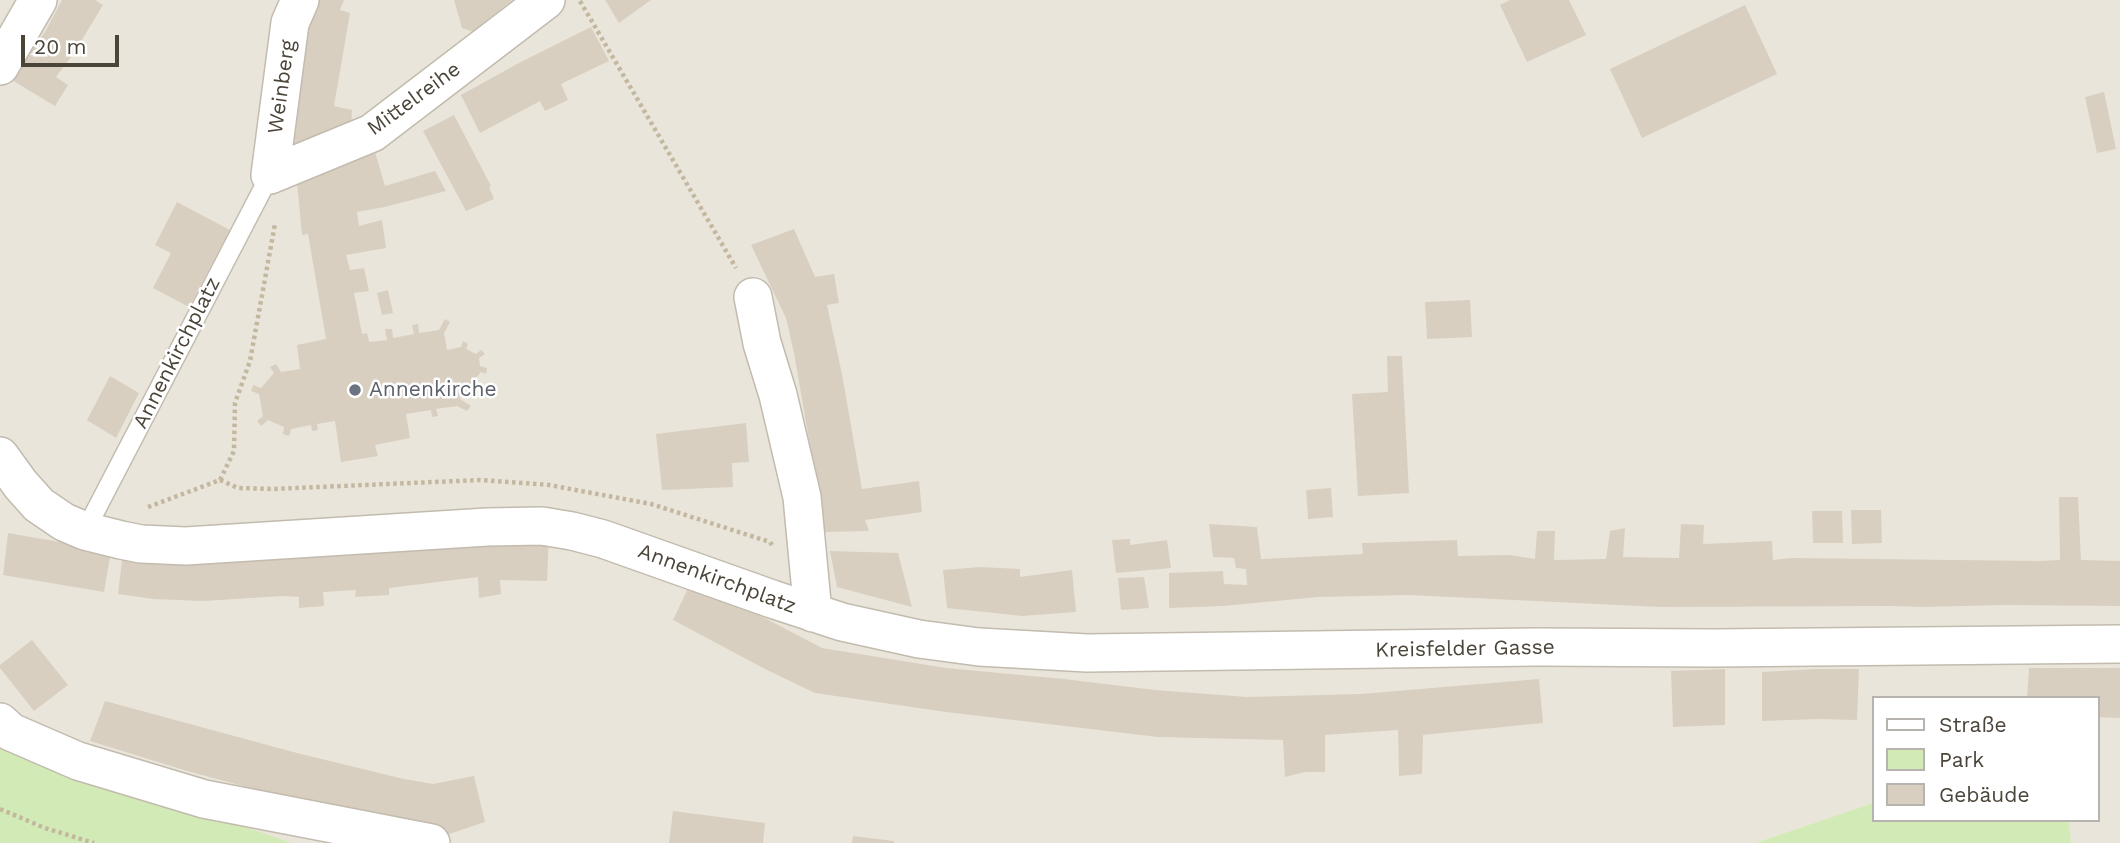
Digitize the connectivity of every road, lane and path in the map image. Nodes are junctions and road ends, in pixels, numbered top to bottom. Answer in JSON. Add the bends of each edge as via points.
{"nodes":[{"id":1,"x":38,"y":0,"type":"edge"},
{"id":2,"x":300,"y":0,"type":"edge"},
{"id":3,"x":546,"y":0,"type":"edge"},
{"id":4,"x":579,"y":0,"type":"edge"},
{"id":5,"x":0,"y":66,"type":"edge"},
{"id":6,"x":270,"y":175,"type":"junction"},
{"id":7,"x":753,"y":297,"type":"joint"},
{"id":8,"x":0,"y":456,"type":"edge"},
{"id":9,"x":10,"y":494,"type":"edge"},
{"id":10,"x":146,"y":508,"type":"dead end"},
{"id":11,"x":85,"y":531,"type":"junction"},
{"id":12,"x":813,"y":613,"type":"junction"},
{"id":13,"x":2120,"y":644,"type":"edge"},
{"id":14,"x":0,"y":722,"type":"edge"},
{"id":15,"x":0,"y":808,"type":"edge"},
{"id":16,"x":94,"y":843,"type":"edge"},
{"id":17,"x":431,"y":843,"type":"edge"}],
"edges":[{"from":1,"to":5,"type":"street"},
{"from":2,"to":6,"type":"street","name":"Weinberg","via":[[290,23]]},
{"from":3,"to":6,"type":"street","name":"Mittelreihe","via":[[372,133]]},
{"from":4,"to":7,"type":"path"},
{"from":6,"to":10,"type":"path","via":[[277,216],[250,361],[235,403],[234,451],[220,480]]},
{"from":6,"to":11,"type":"lane","name":"Annenkirchplatz"},
{"from":7,"to":12,"type":"street","name":"Annenkirchplatz","via":[[802,497]]},
{"from":8,"to":9,"type":"street","name":"Annenkirchplatz"},
{"from":9,"to":11,"type":"street","name":"Annenkirchplatz"},
{"from":11,"to":12,"type":"street","name":"Annenkirchplatz","via":[[141,544],[186,547],[542,526],[603,539]]},
{"from":12,"to":13,"type":"street","name":"Kreisfelder Gasse","via":[[919,639],[1087,653]]},
{"from":14,"to":17,"type":"street","via":[[11,732],[78,761],[204,799]]},
{"from":15,"to":16,"type":"path"}]}
